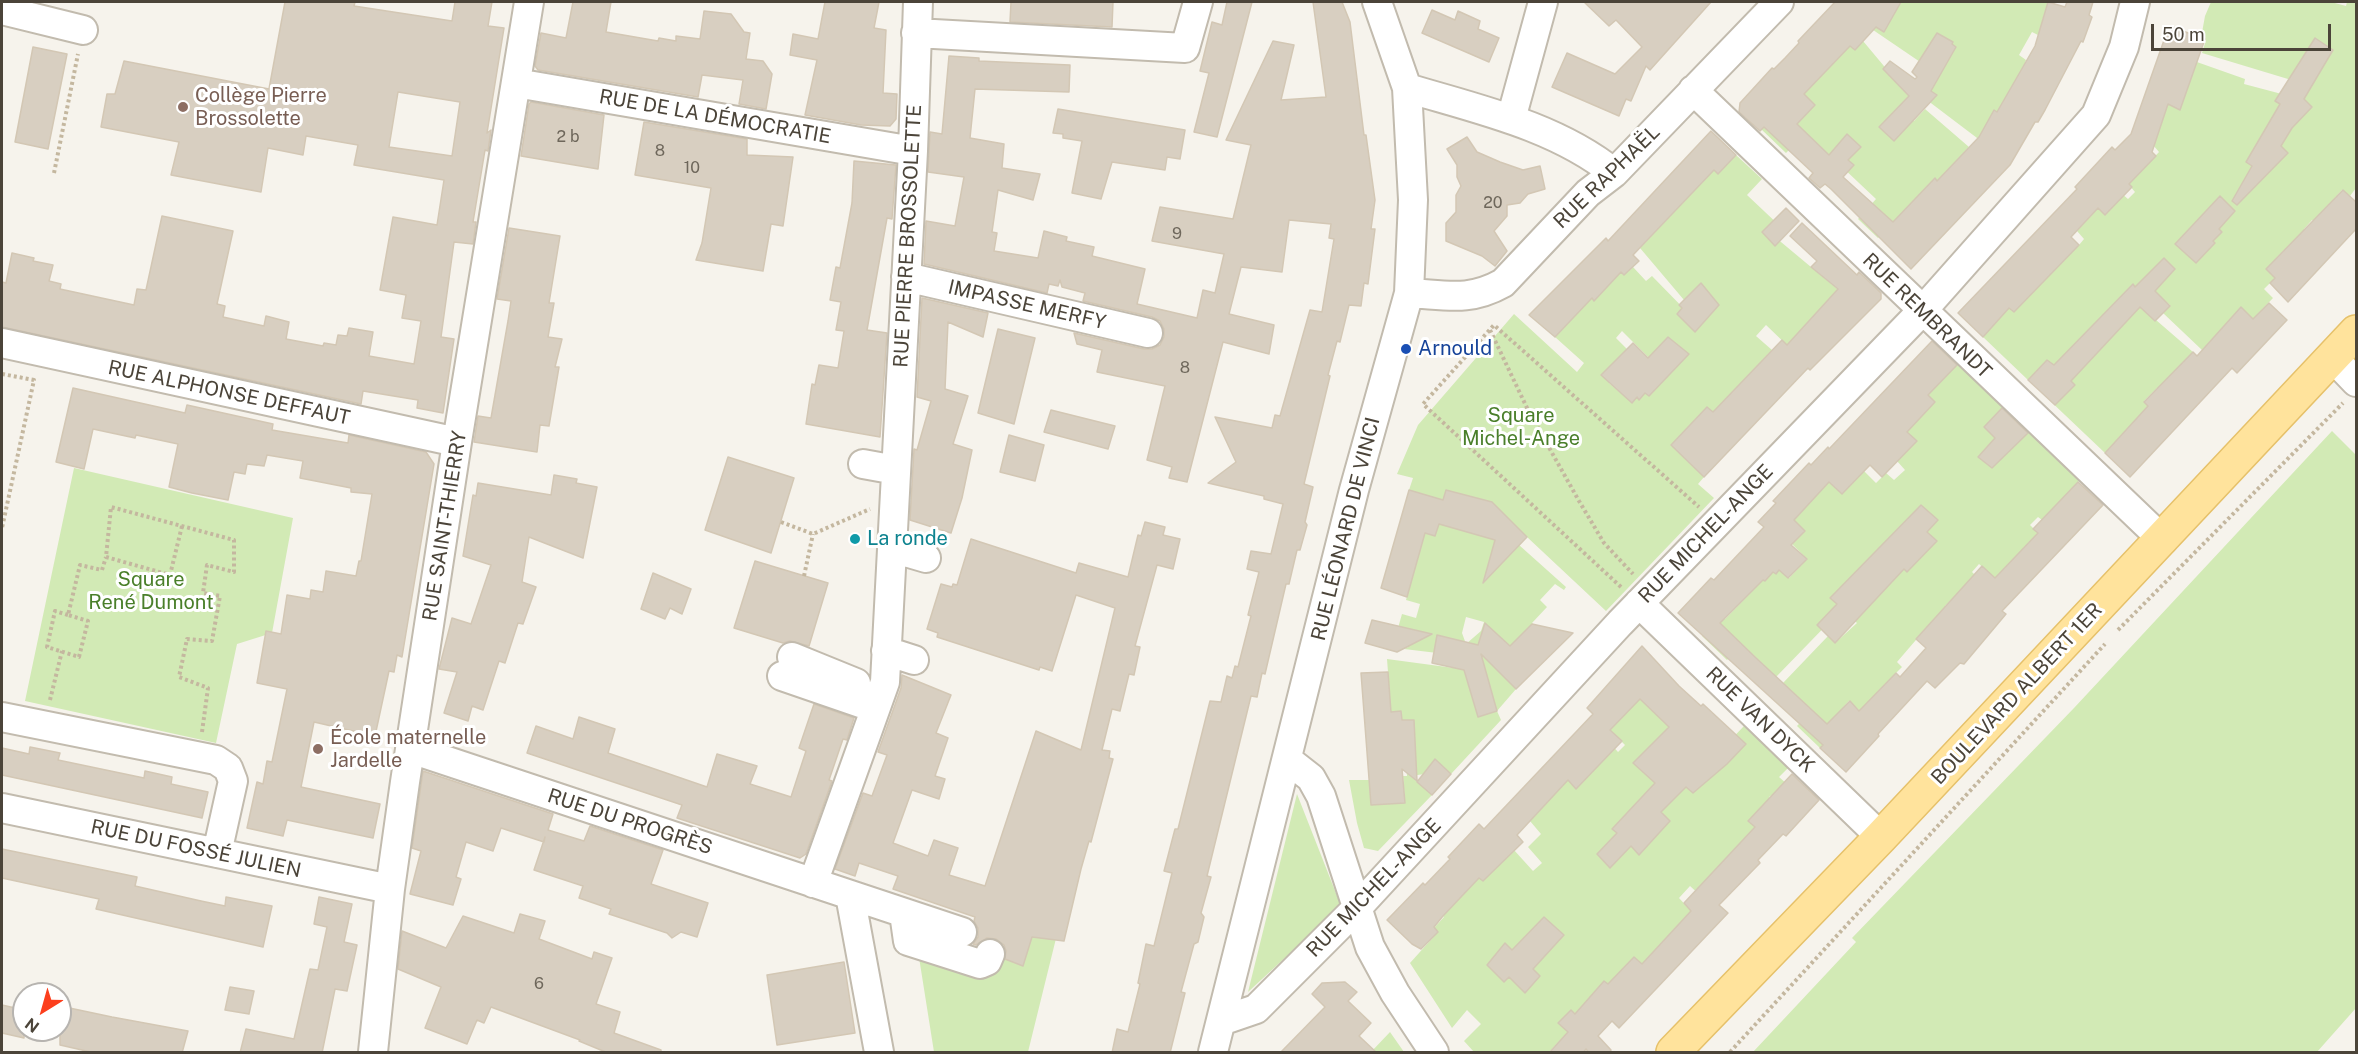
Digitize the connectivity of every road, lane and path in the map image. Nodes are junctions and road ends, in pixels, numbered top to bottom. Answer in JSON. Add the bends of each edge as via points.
{"nodes":[{"id":1,"x":529,"y":2,"type":"edge"},
{"id":2,"x":918,"y":2,"type":"edge"},
{"id":3,"x":1198,"y":2,"type":"edge"},
{"id":4,"x":1377,"y":2,"type":"edge"},
{"id":5,"x":1543,"y":2,"type":"edge"},
{"id":6,"x":1779,"y":2,"type":"edge"},
{"id":7,"x":2135,"y":2,"type":"edge"},
{"id":8,"x":2,"y":10,"type":"edge"},
{"id":9,"x":83,"y":30,"type":"joint"},
{"id":10,"x":916,"y":33,"type":"junction"},
{"id":11,"x":516,"y":83,"type":"junction"},
{"id":12,"x":1407,"y":88,"type":"junction"},
{"id":13,"x":1693,"y":90,"type":"junction"},
{"id":14,"x":1511,"y":119,"type":"junction"},
{"id":15,"x":913,"y":151,"type":"junction"},
{"id":16,"x":1614,"y":172,"type":"junction"},
{"id":17,"x":54,"y":173,"type":"dead end"},
{"id":18,"x":906,"y":277,"type":"junction"},
{"id":19,"x":1410,"y":293,"type":"junction"},
{"id":20,"x":1922,"y":311,"type":"junction"},
{"id":21,"x":1490,"y":330,"type":"junction"},
{"id":22,"x":2356,"y":332,"type":"edge"},
{"id":23,"x":1148,"y":333,"type":"dead end"},
{"id":24,"x":2,"y":343,"type":"edge"},
{"id":25,"x":2333,"y":358,"type":"junction"},
{"id":26,"x":2,"y":374,"type":"edge"},
{"id":27,"x":2352,"y":389,"type":"edge"},
{"id":28,"x":457,"y":442,"type":"junction"},
{"id":29,"x":863,"y":465,"type":"dead end"},
{"id":30,"x":896,"y":470,"type":"junction"},
{"id":31,"x":894,"y":508,"type":"junction"},
{"id":32,"x":781,"y":522,"type":"dead end"},
{"id":33,"x":1716,"y":523,"type":"junction"},
{"id":34,"x":182,"y":526,"type":"junction"},
{"id":35,"x":2,"y":528,"type":"edge"},
{"id":36,"x":813,"y":534,"type":"junction"},
{"id":37,"x":2163,"y":540,"type":"junction"},
{"id":38,"x":892,"y":548,"type":"junction"},
{"id":39,"x":1611,"y":552,"type":"dead end"},
{"id":40,"x":106,"y":557,"type":"junction"},
{"id":41,"x":926,"y":558,"type":"dead end"},
{"id":42,"x":804,"y":576,"type":"dead end"},
{"id":43,"x":1639,"y":603,"type":"junction"},
{"id":44,"x":68,"y":615,"type":"junction"},
{"id":45,"x":2115,"y":633,"type":"dead end"},
{"id":46,"x":2107,"y":642,"type":"dead end"},
{"id":47,"x":62,"y":651,"type":"junction"},
{"id":48,"x":886,"y":651,"type":"junction"},
{"id":49,"x":914,"y":660,"type":"dead end"},
{"id":50,"x":787,"y":667,"type":"dead end"},
{"id":51,"x":878,"y":700,"type":"junction"},
{"id":52,"x":2,"y":717,"type":"edge"},
{"id":53,"x":46,"y":726,"type":"junction"},
{"id":54,"x":411,"y":749,"type":"junction"},
{"id":55,"x":200,"y":757,"type":"junction"},
{"id":56,"x":1288,"y":760,"type":"junction"},
{"id":57,"x":2,"y":808,"type":"edge"},
{"id":58,"x":1881,"y":837,"type":"junction"},
{"id":59,"x":217,"y":853,"type":"junction"},
{"id":60,"x":813,"y":883,"type":"junction"},
{"id":61,"x":390,"y":889,"type":"junction"},
{"id":62,"x":850,"y":895,"type":"junction"},
{"id":63,"x":1356,"y":909,"type":"junction"},
{"id":64,"x":904,"y":913,"type":"junction"},
{"id":65,"x":962,"y":932,"type":"dead end"},
{"id":66,"x":990,"y":954,"type":"dead end"},
{"id":67,"x":1221,"y":1021,"type":"junction"},
{"id":68,"x":373,"y":1053,"type":"edge"},
{"id":69,"x":879,"y":1053,"type":"edge"},
{"id":70,"x":1213,"y":1053,"type":"edge"},
{"id":71,"x":1434,"y":1053,"type":"edge"},
{"id":72,"x":1673,"y":1053,"type":"edge"},
{"id":73,"x":1730,"y":1053,"type":"edge"}],
"edges":[{"from":1,"to":11,"type":"street","name":"RUE SAINT-THIERRY"},
{"from":2,"to":10,"type":"street","name":"RUE PIERRE BROSSOLETTE"},
{"from":3,"to":10,"type":"street","via":[[1185,48]]},
{"from":4,"to":12,"type":"street","name":"RUE LÉONARD DE VINCI"},
{"from":5,"to":14,"type":"street"},
{"from":6,"to":13,"type":"street","name":"RUE RAPHAËL"},
{"from":7,"to":20,"type":"street","name":"RUE MICHEL-ANGE","via":[[2124,47],[2096,115]]},
{"from":8,"to":9,"type":"street"},
{"from":9,"to":17,"type":"path"},
{"from":10,"to":15,"type":"street","name":"RUE PIERRE BROSSOLETTE"},
{"from":11,"to":15,"type":"street","name":"RUE DE LA DÉMOCRATIE"},
{"from":11,"to":28,"type":"street","name":"RUE SAINT-THIERRY"},
{"from":12,"to":14,"type":"street"},
{"from":12,"to":19,"type":"street","name":"RUE LÉONARD DE VINCI","via":[[1413,200]]},
{"from":13,"to":16,"type":"street","name":"RUE RAPHAËL"},
{"from":13,"to":20,"type":"street","name":"RUE REMBRANDT"},
{"from":14,"to":16,"type":"street","via":[[1566,143]]},
{"from":15,"to":18,"type":"street","name":"RUE PIERRE BROSSOLETTE"},
{"from":16,"to":19,"type":"street","name":"RUE RAPHAËL","via":[[1588,193],[1503,284],[1464,297]]},
{"from":18,"to":23,"type":"street","name":"IMPASSE MERFY"},
{"from":18,"to":30,"type":"street","name":"RUE PIERRE BROSSOLETTE"},
{"from":19,"to":56,"type":"street","name":"RUE LÉONARD DE VINCI","via":[[1354,490]]},
{"from":20,"to":33,"type":"street","name":"RUE MICHEL-ANGE"},
{"from":20,"to":37,"type":"street","name":"RUE REMBRANDT"},
{"from":21,"to":33,"type":"path","via":[[1494,325]]},
{"from":21,"to":39,"type":"path","via":[[1528,410]]},
{"from":21,"to":43,"type":"path","via":[[1423,404]]},
{"from":22,"to":25,"type":"main road","name":"BOULEVARD ALBERT 1ER"},
{"from":24,"to":28,"type":"street","name":"RUE ALPHONSE DEFFAUT"},
{"from":25,"to":27,"type":"street"},
{"from":25,"to":37,"type":"main road","name":"BOULEVARD ALBERT 1ER"},
{"from":26,"to":35,"type":"path","via":[[34,380]]},
{"from":27,"to":45,"type":"path"},
{"from":28,"to":54,"type":"street","name":"RUE SAINT-THIERRY"},
{"from":29,"to":30,"type":"street"},
{"from":30,"to":31,"type":"street","name":"RUE PIERRE BROSSOLETTE"},
{"from":31,"to":36,"type":"path","via":[[876,506]]},
{"from":31,"to":38,"type":"street","name":"RUE PIERRE BROSSOLETTE"},
{"from":32,"to":36,"type":"path"},
{"from":33,"to":43,"type":"street","name":"RUE MICHEL-ANGE"},
{"from":34,"to":40,"type":"path","via":[[170,575]]},
{"from":34,"to":40,"type":"path","via":[[111,507]]},
{"from":34,"to":55,"type":"path","via":[[234,540],[234,572],[207,565],[203,593],[220,596],[212,641],[187,639],[179,676],[208,688]]},
{"from":36,"to":42,"type":"path"},
{"from":37,"to":58,"type":"main road","name":"BOULEVARD ALBERT 1ER"},
{"from":38,"to":41,"type":"street"},
{"from":38,"to":48,"type":"street","name":"RUE PIERRE BROSSOLETTE"},
{"from":40,"to":44,"type":"path","via":[[102,570],[80,565]]},
{"from":43,"to":58,"type":"street","name":"RUE VAN DYCK"},
{"from":43,"to":63,"type":"street","name":"RUE MICHEL-ANGE"},
{"from":44,"to":47,"type":"path","via":[[55,611],[47,647]]},
{"from":44,"to":47,"type":"path","via":[[88,621],[79,657]]},
{"from":46,"to":73,"type":"path"},
{"from":47,"to":53,"type":"path"},
{"from":48,"to":49,"type":"street"},
{"from":48,"to":51,"type":"street","name":"RUE PIERRE BROSSOLETTE","via":[[885,682]]},
{"from":50,"to":51,"type":"street"},
{"from":51,"to":60,"type":"street","name":"RUE PIERRE BROSSOLETTE"},
{"from":52,"to":53,"type":"street"},
{"from":53,"to":55,"type":"street"},
{"from":54,"to":60,"type":"street","name":"RUE DU PROGRÈS"},
{"from":54,"to":61,"type":"street","name":"RUE SAINT-THIERRY"},
{"from":55,"to":59,"type":"street","via":[[216,760],[228,768],[233,781]]},
{"from":56,"to":63,"type":"street","via":[[1311,778],[1321,796]]},
{"from":56,"to":67,"type":"street","name":"RUE LÉONARD DE VINCI"},
{"from":57,"to":59,"type":"street","name":"RUE DU FOSSÉ JULIEN"},
{"from":58,"to":72,"type":"main road","name":"BOULEVARD ALBERT 1ER"},
{"from":59,"to":61,"type":"street","name":"RUE DU FOSSÉ JULIEN"},
{"from":60,"to":62,"type":"street","name":"RUE DU PROGRÈS"},
{"from":61,"to":68,"type":"street","name":"RUE SAINT-THIERRY"},
{"from":62,"to":64,"type":"street","name":"RUE DU PROGRÈS"},
{"from":62,"to":69,"type":"street"},
{"from":63,"to":67,"type":"street","name":"RUE MICHEL-ANGE","via":[[1256,1009]]},
{"from":63,"to":71,"type":"street","via":[[1370,947]]},
{"from":64,"to":65,"type":"street","name":"RUE DU PROGRÈS"},
{"from":64,"to":66,"type":"street","via":[[908,941],[980,964]]},
{"from":67,"to":70,"type":"street","name":"RUE LÉONARD DE VINCI"}]}
